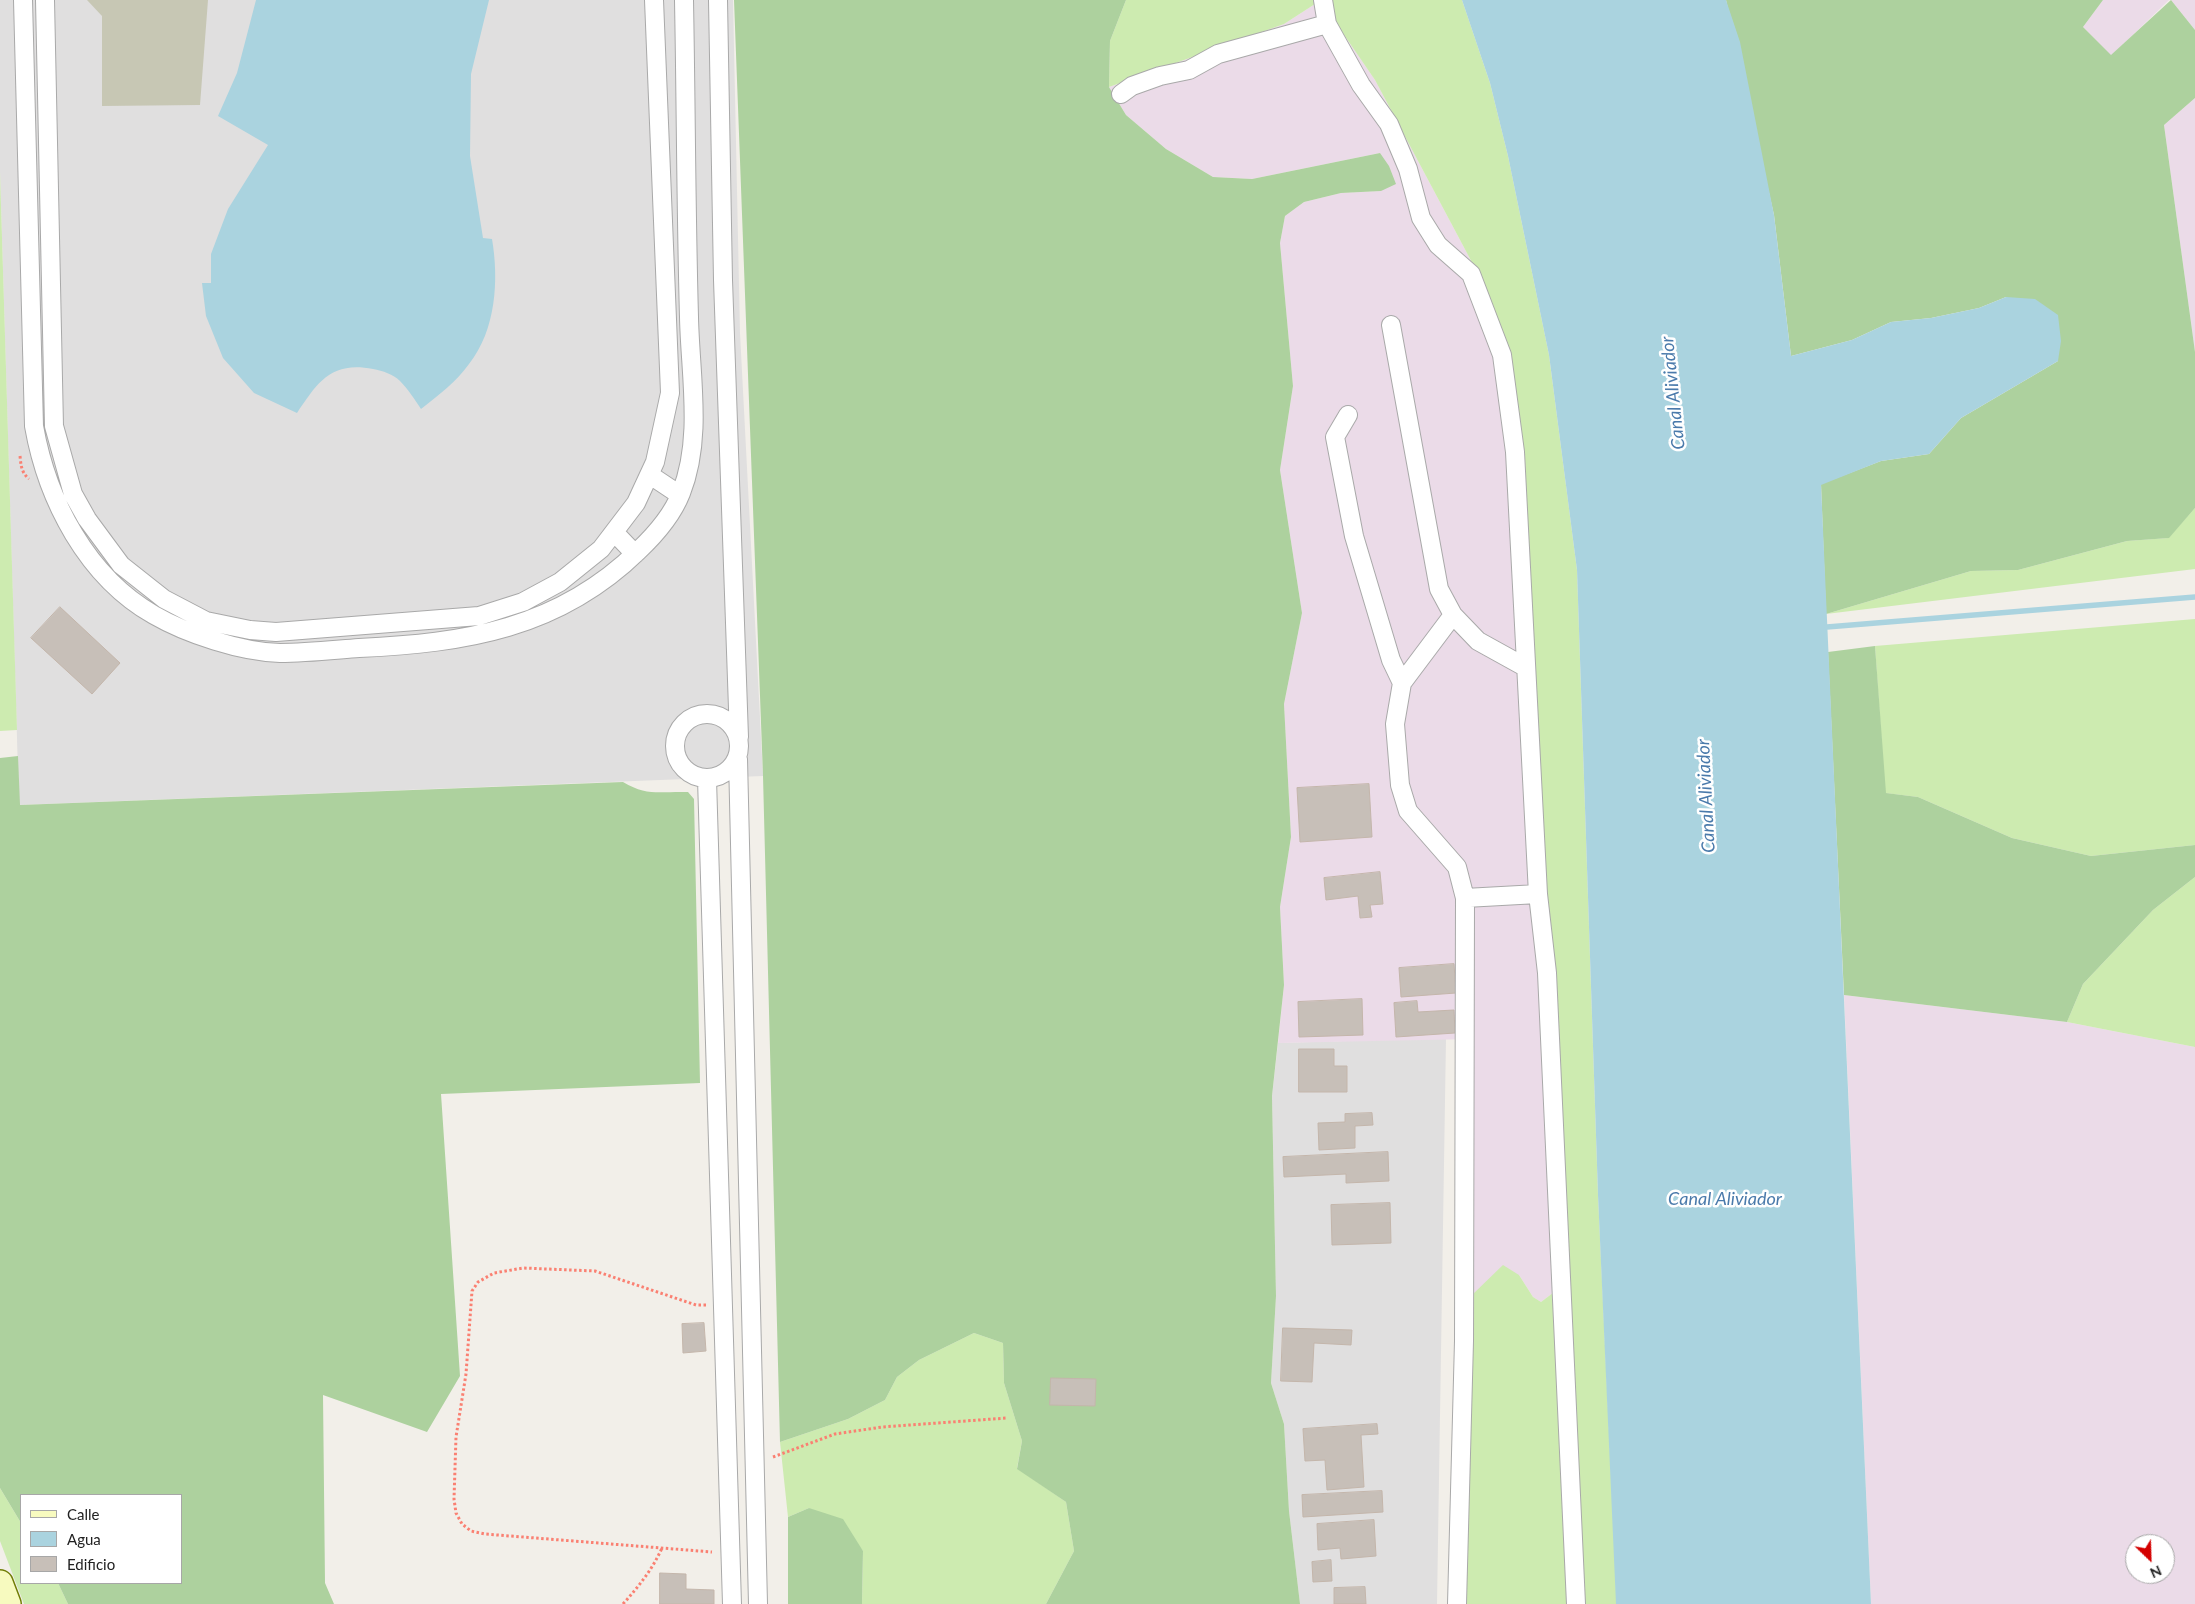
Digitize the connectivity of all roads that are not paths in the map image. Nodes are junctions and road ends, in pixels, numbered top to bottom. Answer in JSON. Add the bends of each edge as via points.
{"nodes":[{"id":1,"x":24,"y":0,"type":"edge"},
{"id":2,"x":45,"y":0,"type":"edge"},
{"id":3,"x":654,"y":0,"type":"edge"},
{"id":4,"x":684,"y":0,"type":"edge"},
{"id":5,"x":718,"y":0,"type":"edge"},
{"id":6,"x":1323,"y":0,"type":"edge"},
{"id":7,"x":1327,"y":24,"type":"junction"},
{"id":8,"x":1121,"y":94,"type":"dead end"},
{"id":9,"x":1391,"y":325,"type":"dead end"},
{"id":10,"x":1348,"y":415,"type":"dead end"},
{"id":11,"x":650,"y":474,"type":"junction"},
{"id":12,"x":680,"y":495,"type":"junction"},
{"id":13,"x":614,"y":532,"type":"junction"},
{"id":14,"x":635,"y":554,"type":"junction"},
{"id":15,"x":1452,"y":614,"type":"junction"},
{"id":16,"x":1525,"y":668,"type":"junction"},
{"id":17,"x":1402,"y":683,"type":"junction"},
{"id":18,"x":739,"y":737,"type":"junction"},
{"id":19,"x":738,"y":759,"type":"junction"},
{"id":20,"x":707,"y":779,"type":"junction"},
{"id":21,"x":1538,"y":894,"type":"junction"},
{"id":22,"x":1466,"y":898,"type":"junction"},
{"id":23,"x":723,"y":1304,"type":"junction"},
{"id":24,"x":751,"y":1304,"type":"junction"},
{"id":25,"x":0,"y":1583,"type":"edge"},
{"id":26,"x":8,"y":1604,"type":"edge"},
{"id":27,"x":732,"y":1604,"type":"edge"},
{"id":28,"x":758,"y":1604,"type":"edge"},
{"id":29,"x":1456,"y":1604,"type":"edge"},
{"id":30,"x":1576,"y":1604,"type":"edge"}],
"edges":[{"from":1,"to":14,"type":"street","via":[[34,426],[53,494],[86,554],[111,583],[154,615],[216,642],[278,653],[383,647],[497,632],[558,608],[617,571]]},
{"from":2,"to":13,"type":"street","via":[[54,426],[73,494],[120,565],[164,599],[206,621],[276,632],[479,616],[523,602],[560,582],[601,549]]},
{"from":3,"to":11,"type":"street","via":[[670,393]]},
{"from":4,"to":12,"type":"street","via":[[693,407],[692,455]]},
{"from":5,"to":18,"type":"street","via":[[723,280]]},
{"from":6,"to":7,"type":"street"},
{"from":7,"to":8,"type":"street","via":[[1218,54],[1189,70],[1160,76],[1132,86]]},
{"from":7,"to":16,"type":"street","via":[[1389,124],[1408,169],[1421,218],[1438,246],[1471,274],[1502,355],[1515,452]]},
{"from":9,"to":15,"type":"street","via":[[1439,589]]},
{"from":10,"to":17,"type":"street","via":[[1335,437],[1354,536],[1391,660]]},
{"from":11,"to":12,"type":"street"},
{"from":11,"to":13,"type":"street","via":[[636,503]]},
{"from":12,"to":14,"type":"street","via":[[658,532]]},
{"from":13,"to":14,"type":"street"},
{"from":15,"to":16,"type":"street","via":[[1478,641]]},
{"from":15,"to":17,"type":"street"},
{"from":16,"to":21,"type":"street"},
{"from":17,"to":22,"type":"street","via":[[1395,724],[1400,785],[1408,811],[1457,867]]},
{"from":18,"to":19,"type":"street"},
{"from":18,"to":20,"type":"street","via":[[726,719],[716,715],[695,716],[685,722],[675,740],[678,761],[693,775]]},
{"from":19,"to":20,"type":"street","via":[[723,775]]},
{"from":19,"to":24,"type":"street"},
{"from":20,"to":23,"type":"street"},
{"from":21,"to":22,"type":"street"},
{"from":21,"to":30,"type":"street","via":[[1547,973]]},
{"from":22,"to":29,"type":"street","via":[[1464,1341]]},
{"from":23,"to":24,"type":"street"},
{"from":23,"to":27,"type":"street"},
{"from":24,"to":28,"type":"street"},
{"from":25,"to":26,"type":"main road"}]}
